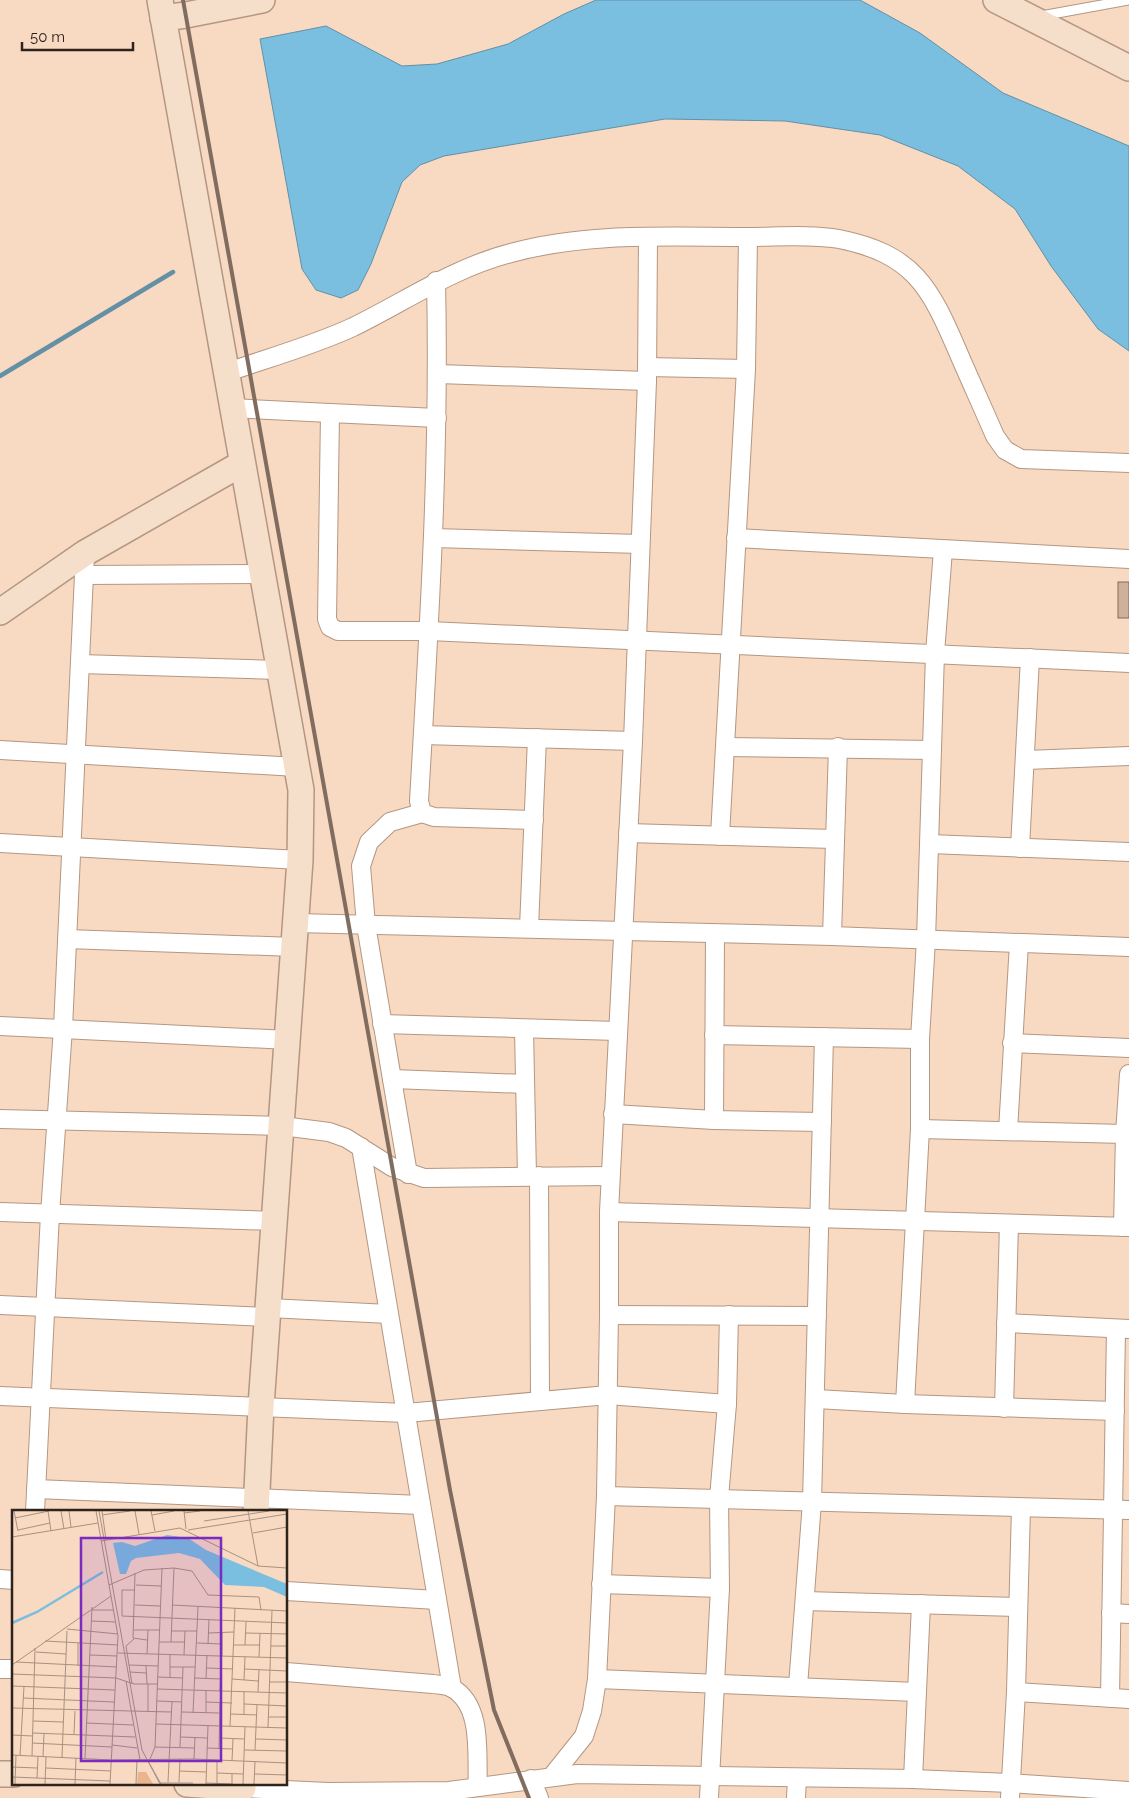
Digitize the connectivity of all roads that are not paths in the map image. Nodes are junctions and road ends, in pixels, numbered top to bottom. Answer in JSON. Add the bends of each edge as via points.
{"nodes":[{"id":1,"x":262,"y":0,"type":"edge"},
{"id":2,"x":1129,"y":0,"type":"edge"},
{"id":3,"x":202,"y":5,"type":"edge"},
{"id":4,"x":1015,"y":7,"type":"edge"},
{"id":5,"x":161,"y":9,"type":"edge"},
{"id":6,"x":1129,"y":68,"type":"edge"},
{"id":7,"x":648,"y":237,"type":"junction"},
{"id":8,"x":748,"y":237,"type":"junction"},
{"id":9,"x":436,"y":281,"type":"junction"},
{"id":10,"x":746,"y":368,"type":"junction"},
{"id":11,"x":225,"y":373,"type":"junction"},
{"id":12,"x":438,"y":374,"type":"junction"},
{"id":13,"x":647,"y":374,"type":"junction"},
{"id":14,"x":231,"y":408,"type":"junction"},
{"id":15,"x":330,"y":414,"type":"junction"},
{"id":16,"x":437,"y":418,"type":"junction"},
{"id":17,"x":1129,"y":463,"type":"edge"},
{"id":18,"x":241,"y":464,"type":"junction"},
{"id":19,"x":434,"y":538,"type":"junction"},
{"id":20,"x":736,"y":538,"type":"junction"},
{"id":21,"x":640,"y":544,"type":"junction"},
{"id":22,"x":944,"y":550,"type":"junction"},
{"id":23,"x":1129,"y":559,"type":"edge"},
{"id":24,"x":85,"y":564,"type":"junction"},
{"id":25,"x":262,"y":574,"type":"junction"},
{"id":26,"x":0,"y":612,"type":"edge"},
{"id":27,"x":429,"y":631,"type":"junction"},
{"id":28,"x":636,"y":642,"type":"junction"},
{"id":29,"x":729,"y":645,"type":"junction"},
{"id":30,"x":935,"y":653,"type":"junction"},
{"id":31,"x":1030,"y":658,"type":"junction"},
{"id":32,"x":1129,"y":663,"type":"edge"},
{"id":33,"x":80,"y":664,"type":"junction"},
{"id":34,"x":279,"y":670,"type":"junction"},
{"id":35,"x":423,"y":735,"type":"junction"},
{"id":36,"x":537,"y":738,"type":"junction"},
{"id":37,"x":632,"y":741,"type":"junction"},
{"id":38,"x":725,"y":747,"type":"junction"},
{"id":39,"x":838,"y":747,"type":"junction"},
{"id":40,"x":0,"y":750,"type":"edge"},
{"id":41,"x":932,"y":750,"type":"junction"},
{"id":42,"x":74,"y":754,"type":"junction"},
{"id":43,"x":1129,"y":756,"type":"edge"},
{"id":44,"x":1026,"y":760,"type":"junction"},
{"id":45,"x":297,"y":767,"type":"junction"},
{"id":46,"x":422,"y":812,"type":"junction"},
{"id":47,"x":534,"y":820,"type":"junction"},
{"id":48,"x":628,"y":833,"type":"junction"},
{"id":49,"x":720,"y":836,"type":"junction"},
{"id":50,"x":834,"y":839,"type":"junction"},
{"id":51,"x":0,"y":843,"type":"edge"},
{"id":52,"x":930,"y":844,"type":"junction"},
{"id":53,"x":71,"y":845,"type":"junction"},
{"id":54,"x":1020,"y":848,"type":"junction"},
{"id":55,"x":1129,"y":852,"type":"edge"},
{"id":56,"x":300,"y":860,"type":"junction"},
{"id":57,"x":366,"y":924,"type":"junction"},
{"id":58,"x":529,"y":928,"type":"junction"},
{"id":59,"x":623,"y":931,"type":"junction"},
{"id":60,"x":715,"y":934,"type":"junction"},
{"id":61,"x":295,"y":935,"type":"junction"},
{"id":62,"x":832,"y":936,"type":"junction"},
{"id":63,"x":67,"y":938,"type":"junction"},
{"id":64,"x":926,"y":940,"type":"junction"},
{"id":65,"x":1019,"y":944,"type":"junction"},
{"id":66,"x":1129,"y":947,"type":"edge"},
{"id":67,"x":382,"y":1024,"type":"junction"},
{"id":68,"x":0,"y":1026,"type":"edge"},
{"id":69,"x":63,"y":1028,"type":"junction"},
{"id":70,"x":524,"y":1029,"type":"junction"},
{"id":71,"x":617,"y":1031,"type":"junction"},
{"id":72,"x":714,"y":1034,"type":"junction"},
{"id":73,"x":824,"y":1037,"type":"junction"},
{"id":74,"x":920,"y":1039,"type":"junction"},
{"id":75,"x":288,"y":1040,"type":"junction"},
{"id":76,"x":1012,"y":1043,"type":"junction"},
{"id":77,"x":1129,"y":1048,"type":"edge"},
{"id":78,"x":1129,"y":1074,"type":"edge"},
{"id":79,"x":392,"y":1079,"type":"junction"},
{"id":80,"x":526,"y":1084,"type":"junction"},
{"id":81,"x":613,"y":1114,"type":"junction"},
{"id":82,"x":0,"y":1119,"type":"edge"},
{"id":83,"x":714,"y":1120,"type":"junction"},
{"id":84,"x":57,"y":1121,"type":"junction"},
{"id":85,"x":822,"y":1122,"type":"junction"},
{"id":86,"x":282,"y":1126,"type":"junction"},
{"id":87,"x":920,"y":1129,"type":"junction"},
{"id":88,"x":1008,"y":1131,"type":"junction"},
{"id":89,"x":1125,"y":1134,"type":"junction"},
{"id":90,"x":361,"y":1146,"type":"junction"},
{"id":91,"x":408,"y":1174,"type":"junction"},
{"id":92,"x":533,"y":1176,"type":"junction"},
{"id":93,"x":610,"y":1176,"type":"junction"},
{"id":94,"x":0,"y":1212,"type":"edge"},
{"id":95,"x":608,"y":1212,"type":"junction"},
{"id":96,"x":50,"y":1214,"type":"junction"},
{"id":97,"x":819,"y":1218,"type":"junction"},
{"id":98,"x":275,"y":1222,"type":"junction"},
{"id":99,"x":915,"y":1222,"type":"junction"},
{"id":100,"x":1009,"y":1224,"type":"junction"},
{"id":101,"x":1126,"y":1227,"type":"edge"},
{"id":102,"x":0,"y":1305,"type":"edge"},
{"id":103,"x":47,"y":1307,"type":"junction"},
{"id":104,"x":268,"y":1312,"type":"junction"},
{"id":105,"x":389,"y":1314,"type":"junction"},
{"id":106,"x":610,"y":1314,"type":"junction"},
{"id":107,"x":729,"y":1314,"type":"junction"},
{"id":108,"x":817,"y":1316,"type":"junction"},
{"id":109,"x":1006,"y":1323,"type":"junction"},
{"id":110,"x":1123,"y":1329,"type":"edge"},
{"id":111,"x":608,"y":1395,"type":"junction"},
{"id":112,"x":0,"y":1396,"type":"edge"},
{"id":113,"x":41,"y":1398,"type":"junction"},
{"id":114,"x":816,"y":1399,"type":"junction"},
{"id":115,"x":540,"y":1400,"type":"junction"},
{"id":116,"x":728,"y":1404,"type":"junction"},
{"id":117,"x":905,"y":1404,"type":"junction"},
{"id":118,"x":261,"y":1406,"type":"junction"},
{"id":119,"x":1004,"y":1408,"type":"junction"},
{"id":120,"x":1115,"y":1411,"type":"junction"},
{"id":121,"x":406,"y":1412,"type":"junction"},
{"id":122,"x":36,"y":1489,"type":"junction"},
{"id":123,"x":606,"y":1496,"type":"junction"},
{"id":124,"x":719,"y":1498,"type":"junction"},
{"id":125,"x":812,"y":1502,"type":"junction"},
{"id":126,"x":256,"y":1505,"type":"edge"},
{"id":127,"x":421,"y":1505,"type":"junction"},
{"id":128,"x":1021,"y":1508,"type":"junction"},
{"id":129,"x":36,"y":1510,"type":"edge"},
{"id":130,"x":1122,"y":1510,"type":"edge"},
{"id":131,"x":601,"y":1584,"type":"junction"},
{"id":132,"x":720,"y":1588,"type":"junction"},
{"id":133,"x":288,"y":1591,"type":"edge"},
{"id":134,"x":437,"y":1600,"type":"junction"},
{"id":135,"x":805,"y":1601,"type":"junction"},
{"id":136,"x":921,"y":1604,"type":"junction"},
{"id":137,"x":1018,"y":1607,"type":"junction"},
{"id":138,"x":1111,"y":1613,"type":"junction"},
{"id":139,"x":1129,"y":1614,"type":"edge"},
{"id":140,"x":288,"y":1672,"type":"edge"},
{"id":141,"x":597,"y":1679,"type":"junction"},
{"id":142,"x":715,"y":1684,"type":"junction"},
{"id":143,"x":798,"y":1686,"type":"junction"},
{"id":144,"x":452,"y":1688,"type":"junction"},
{"id":145,"x":917,"y":1692,"type":"junction"},
{"id":146,"x":1016,"y":1692,"type":"junction"},
{"id":147,"x":1110,"y":1698,"type":"junction"},
{"id":148,"x":1129,"y":1699,"type":"edge"},
{"id":149,"x":552,"y":1776,"type":"junction"},
{"id":150,"x":711,"y":1777,"type":"junction"},
{"id":151,"x":797,"y":1778,"type":"junction"},
{"id":152,"x":531,"y":1779,"type":"junction"},
{"id":153,"x":913,"y":1779,"type":"junction"},
{"id":154,"x":205,"y":1786,"type":"edge"},
{"id":155,"x":478,"y":1787,"type":"junction"},
{"id":156,"x":242,"y":1790,"type":"edge"},
{"id":157,"x":1010,"y":1790,"type":"edge"},
{"id":158,"x":1129,"y":1791,"type":"edge"},
{"id":159,"x":449,"y":1794,"type":"edge"},
{"id":160,"x":1098,"y":1794,"type":"edge"},
{"id":161,"x":539,"y":1798,"type":"edge"},
{"id":162,"x":709,"y":1798,"type":"edge"},
{"id":163,"x":796,"y":1798,"type":"edge"}],
"edges":[{"from":1,"to":3,"type":"main road"},
{"from":2,"to":4,"type":"lane"},
{"from":3,"to":5,"type":"main road","via":[[186,15]]},
{"from":4,"to":6,"type":"main road"},
{"from":5,"to":11,"type":"main road"},
{"from":7,"to":8,"type":"street"},
{"from":7,"to":9,"type":"street","via":[[590,238],[544,245],[469,267]]},
{"from":7,"to":13,"type":"street"},
{"from":8,"to":10,"type":"street"},
{"from":8,"to":17,"type":"street","via":[[837,239],[867,246],[896,259],[922,282],[940,310],[995,436],[1005,450],[1021,459]]},
{"from":9,"to":11,"type":"street","via":[[352,327]]},
{"from":9,"to":12,"type":"street"},
{"from":10,"to":13,"type":"street"},
{"from":10,"to":20,"type":"street"},
{"from":11,"to":14,"type":"main road"},
{"from":12,"to":13,"type":"street"},
{"from":12,"to":16,"type":"street"},
{"from":13,"to":21,"type":"street"},
{"from":14,"to":15,"type":"street"},
{"from":14,"to":18,"type":"main road"},
{"from":15,"to":16,"type":"street"},
{"from":15,"to":27,"type":"street","via":[[327,619],[330,627],[338,630]]},
{"from":16,"to":19,"type":"street"},
{"from":18,"to":24,"type":"main road"},
{"from":18,"to":25,"type":"main road"},
{"from":19,"to":21,"type":"street"},
{"from":19,"to":27,"type":"street"},
{"from":20,"to":22,"type":"street"},
{"from":20,"to":29,"type":"street"},
{"from":21,"to":28,"type":"street"},
{"from":22,"to":23,"type":"street"},
{"from":22,"to":30,"type":"street"},
{"from":24,"to":25,"type":"street"},
{"from":24,"to":26,"type":"main road"},
{"from":24,"to":33,"type":"street"},
{"from":25,"to":34,"type":"main road"},
{"from":27,"to":28,"type":"street"},
{"from":27,"to":35,"type":"street"},
{"from":28,"to":29,"type":"street"},
{"from":28,"to":37,"type":"street"},
{"from":29,"to":30,"type":"street"},
{"from":29,"to":38,"type":"street"},
{"from":30,"to":31,"type":"street"},
{"from":30,"to":41,"type":"street"},
{"from":31,"to":32,"type":"street"},
{"from":31,"to":44,"type":"street"},
{"from":33,"to":34,"type":"street"},
{"from":33,"to":42,"type":"street"},
{"from":34,"to":45,"type":"main road"},
{"from":35,"to":36,"type":"street"},
{"from":35,"to":46,"type":"street","via":[[419,801]]},
{"from":36,"to":37,"type":"street"},
{"from":36,"to":47,"type":"street"},
{"from":37,"to":48,"type":"street"},
{"from":38,"to":39,"type":"street"},
{"from":38,"to":49,"type":"street"},
{"from":39,"to":41,"type":"street"},
{"from":39,"to":50,"type":"street"},
{"from":40,"to":42,"type":"street"},
{"from":41,"to":52,"type":"street"},
{"from":42,"to":45,"type":"street"},
{"from":42,"to":53,"type":"street"},
{"from":43,"to":44,"type":"street"},
{"from":44,"to":54,"type":"street"},
{"from":45,"to":56,"type":"main road","via":[[302,822]]},
{"from":46,"to":47,"type":"street","via":[[434,818]]},
{"from":46,"to":57,"type":"street","via":[[390,822],[369,842],[361,866]]},
{"from":47,"to":58,"type":"street"},
{"from":48,"to":49,"type":"street"},
{"from":48,"to":59,"type":"street"},
{"from":49,"to":50,"type":"street"},
{"from":50,"to":62,"type":"street"},
{"from":51,"to":53,"type":"street"},
{"from":52,"to":54,"type":"street"},
{"from":52,"to":64,"type":"street"},
{"from":53,"to":56,"type":"street"},
{"from":53,"to":63,"type":"street"},
{"from":54,"to":55,"type":"street"},
{"from":56,"to":61,"type":"main road"},
{"from":57,"to":58,"type":"street"},
{"from":57,"to":61,"type":"street"},
{"from":57,"to":67,"type":"street"},
{"from":58,"to":59,"type":"street"},
{"from":59,"to":60,"type":"street"},
{"from":59,"to":71,"type":"street"},
{"from":60,"to":62,"type":"street"},
{"from":60,"to":72,"type":"street"},
{"from":61,"to":63,"type":"street"},
{"from":61,"to":75,"type":"main road"},
{"from":62,"to":64,"type":"street"},
{"from":63,"to":69,"type":"street"},
{"from":64,"to":65,"type":"street"},
{"from":64,"to":74,"type":"street"},
{"from":65,"to":66,"type":"street"},
{"from":65,"to":76,"type":"street"},
{"from":67,"to":70,"type":"street"},
{"from":67,"to":79,"type":"street"},
{"from":68,"to":69,"type":"street"},
{"from":69,"to":75,"type":"street"},
{"from":69,"to":84,"type":"street"},
{"from":70,"to":71,"type":"street"},
{"from":70,"to":80,"type":"street"},
{"from":71,"to":81,"type":"street"},
{"from":72,"to":73,"type":"street"},
{"from":72,"to":83,"type":"street"},
{"from":73,"to":74,"type":"street"},
{"from":73,"to":85,"type":"street"},
{"from":74,"to":87,"type":"street"},
{"from":75,"to":86,"type":"main road"},
{"from":76,"to":77,"type":"street"},
{"from":76,"to":88,"type":"street"},
{"from":78,"to":89,"type":"street"},
{"from":79,"to":80,"type":"street"},
{"from":79,"to":91,"type":"street"},
{"from":80,"to":92,"type":"street"},
{"from":81,"to":83,"type":"street"},
{"from":81,"to":93,"type":"street"},
{"from":82,"to":84,"type":"street"},
{"from":83,"to":85,"type":"street"},
{"from":84,"to":86,"type":"street"},
{"from":84,"to":96,"type":"street"},
{"from":85,"to":97,"type":"street"},
{"from":86,"to":90,"type":"street","via":[[329,1132]]},
{"from":86,"to":98,"type":"main road"},
{"from":87,"to":88,"type":"street"},
{"from":87,"to":99,"type":"street"},
{"from":88,"to":89,"type":"street"},
{"from":89,"to":101,"type":"street"},
{"from":90,"to":91,"type":"street"},
{"from":90,"to":105,"type":"street"},
{"from":91,"to":92,"type":"street","via":[[424,1178]]},
{"from":92,"to":93,"type":"street"},
{"from":92,"to":115,"type":"street"},
{"from":93,"to":95,"type":"street"},
{"from":94,"to":96,"type":"street"},
{"from":95,"to":97,"type":"street"},
{"from":95,"to":106,"type":"street"},
{"from":96,"to":98,"type":"street"},
{"from":96,"to":103,"type":"street"},
{"from":97,"to":99,"type":"street"},
{"from":97,"to":108,"type":"street"},
{"from":98,"to":104,"type":"main road"},
{"from":99,"to":100,"type":"street"},
{"from":99,"to":117,"type":"street"},
{"from":100,"to":101,"type":"street"},
{"from":100,"to":109,"type":"street"},
{"from":102,"to":103,"type":"street"},
{"from":103,"to":104,"type":"street"},
{"from":103,"to":113,"type":"street"},
{"from":104,"to":105,"type":"street"},
{"from":104,"to":118,"type":"main road"},
{"from":105,"to":121,"type":"street"},
{"from":106,"to":107,"type":"street"},
{"from":106,"to":111,"type":"street"},
{"from":107,"to":108,"type":"street"},
{"from":107,"to":116,"type":"street"},
{"from":108,"to":114,"type":"street"},
{"from":109,"to":110,"type":"street"},
{"from":109,"to":119,"type":"street"},
{"from":110,"to":120,"type":"street"},
{"from":111,"to":115,"type":"street"},
{"from":111,"to":116,"type":"street"},
{"from":111,"to":123,"type":"street"},
{"from":112,"to":113,"type":"street"},
{"from":113,"to":118,"type":"street"},
{"from":113,"to":122,"type":"street"},
{"from":114,"to":117,"type":"street"},
{"from":114,"to":125,"type":"street"},
{"from":115,"to":121,"type":"street"},
{"from":116,"to":124,"type":"street"},
{"from":117,"to":119,"type":"street"},
{"from":118,"to":121,"type":"street"},
{"from":118,"to":126,"type":"main road"},
{"from":119,"to":120,"type":"street"},
{"from":120,"to":130,"type":"street"},
{"from":121,"to":127,"type":"street"},
{"from":122,"to":126,"type":"street"},
{"from":122,"to":129,"type":"street"},
{"from":123,"to":124,"type":"street"},
{"from":123,"to":131,"type":"street"},
{"from":124,"to":125,"type":"street"},
{"from":124,"to":132,"type":"street"},
{"from":125,"to":128,"type":"street"},
{"from":125,"to":135,"type":"street"},
{"from":126,"to":127,"type":"street"},
{"from":127,"to":134,"type":"street"},
{"from":128,"to":130,"type":"street"},
{"from":128,"to":137,"type":"street"},
{"from":130,"to":138,"type":"street"},
{"from":131,"to":132,"type":"street"},
{"from":131,"to":141,"type":"street"},
{"from":132,"to":142,"type":"street"},
{"from":133,"to":134,"type":"street"},
{"from":134,"to":144,"type":"street"},
{"from":135,"to":136,"type":"street"},
{"from":135,"to":143,"type":"street"},
{"from":136,"to":137,"type":"street"},
{"from":136,"to":145,"type":"street"},
{"from":137,"to":146,"type":"street"},
{"from":138,"to":139,"type":"street"},
{"from":138,"to":147,"type":"street"},
{"from":140,"to":144,"type":"street"},
{"from":141,"to":142,"type":"street"},
{"from":141,"to":149,"type":"street","via":[[584,1736]]},
{"from":142,"to":143,"type":"street"},
{"from":142,"to":150,"type":"street"},
{"from":143,"to":145,"type":"street"},
{"from":144,"to":155,"type":"street","via":[[467,1702],[475,1721]]},
{"from":145,"to":153,"type":"street"},
{"from":146,"to":147,"type":"street"},
{"from":146,"to":157,"type":"street"},
{"from":147,"to":148,"type":"street"},
{"from":149,"to":150,"type":"street"},
{"from":149,"to":152,"type":"street"},
{"from":150,"to":151,"type":"street"},
{"from":150,"to":162,"type":"street"},
{"from":151,"to":153,"type":"street"},
{"from":151,"to":163,"type":"street"},
{"from":152,"to":155,"type":"street"},
{"from":152,"to":161,"type":"street"},
{"from":153,"to":157,"type":"street"},
{"from":154,"to":156,"type":"main road"},
{"from":155,"to":159,"type":"street"},
{"from":156,"to":159,"type":"street"},
{"from":157,"to":160,"type":"street"},
{"from":158,"to":160,"type":"street"}]}
